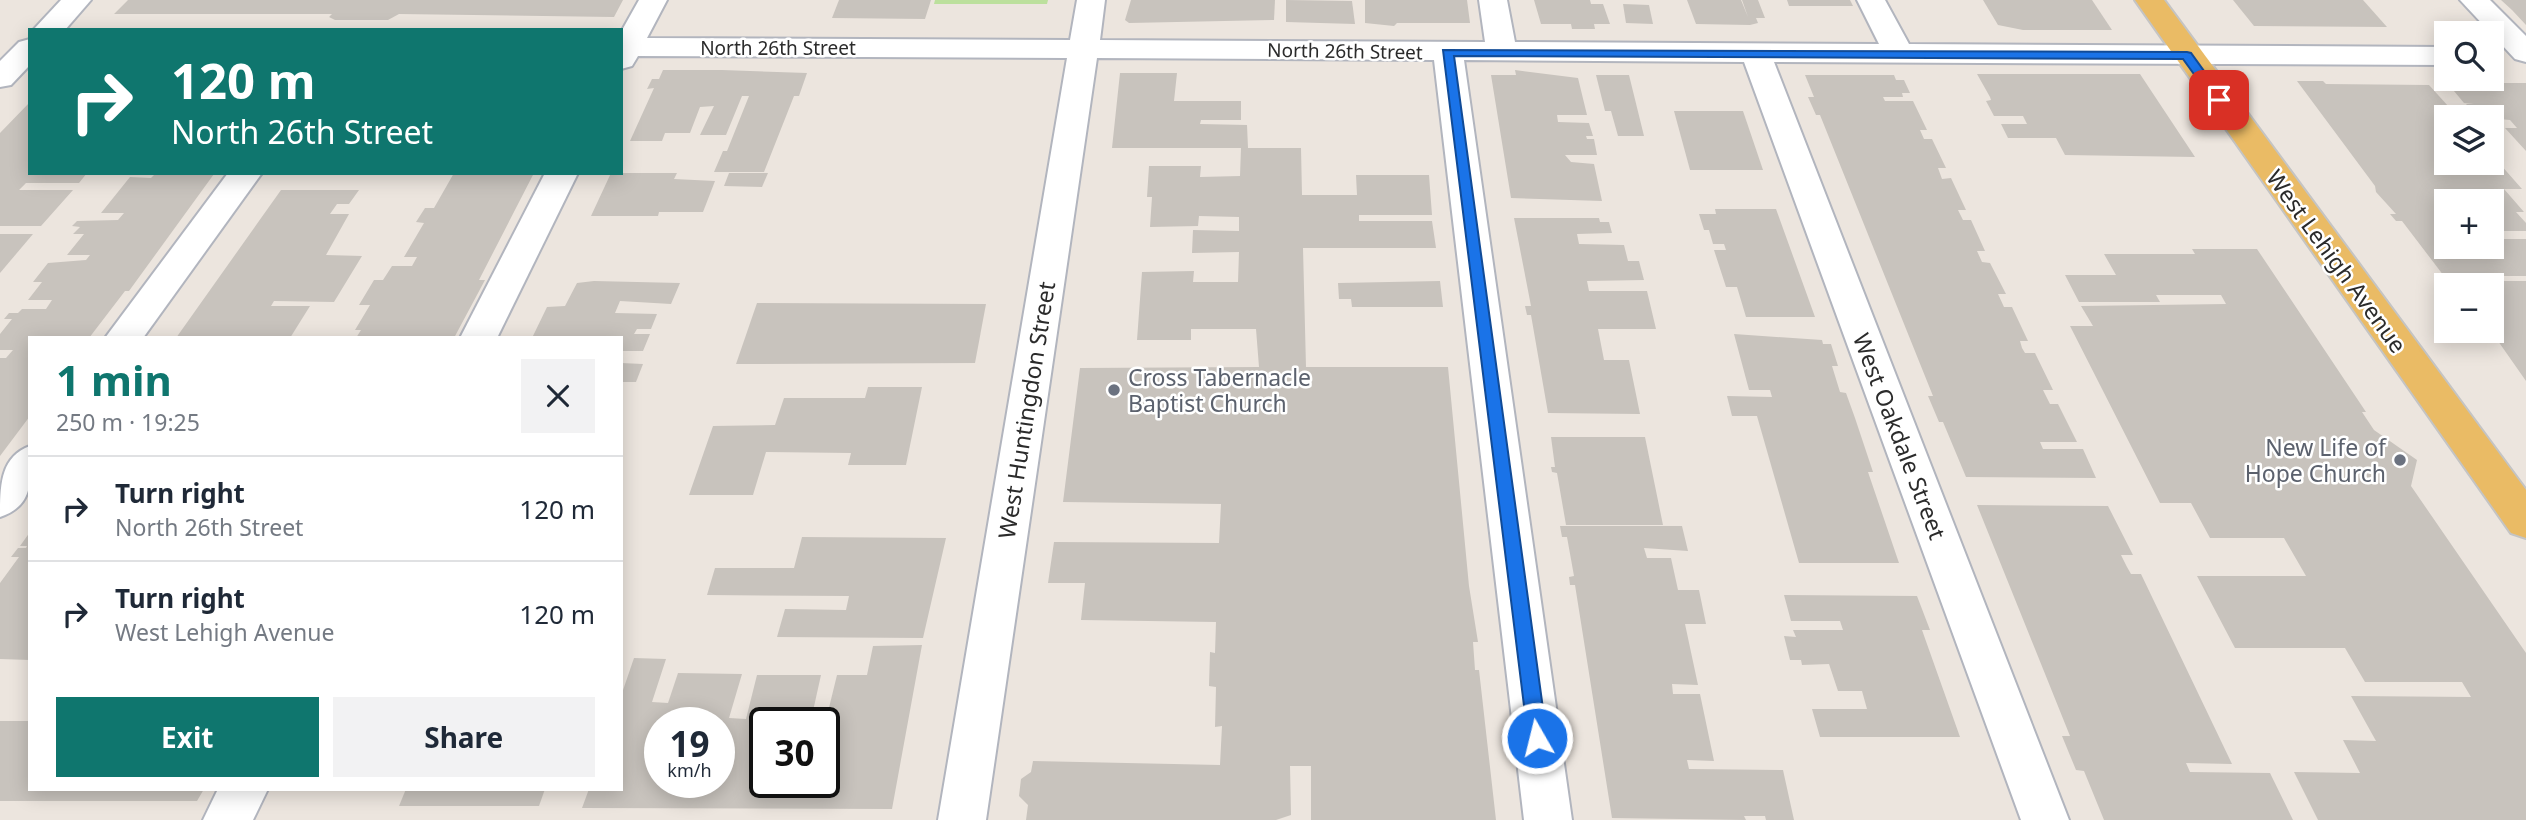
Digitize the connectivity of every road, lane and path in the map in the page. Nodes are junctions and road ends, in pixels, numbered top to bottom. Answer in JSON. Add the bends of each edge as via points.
{"nodes":[{"id":1,"x":77,"y":0,"type":"edge"},
{"id":2,"x":653,"y":0,"type":"edge"},
{"id":3,"x":1091,"y":0,"type":"edge"},
{"id":4,"x":1493,"y":0,"type":"edge"},
{"id":5,"x":1871,"y":0,"type":"edge"},
{"id":6,"x":2149,"y":0,"type":"edge"},
{"id":7,"x":2474,"y":0,"type":"edge"},
{"id":8,"x":50,"y":28,"type":"edge"},
{"id":9,"x":0,"y":44,"type":"edge"},
{"id":10,"x":28,"y":46,"type":"edge"},
{"id":11,"x":28,"y":48,"type":"edge"},
{"id":12,"x":1083,"y":49,"type":"junction"},
{"id":13,"x":1502,"y":51,"type":"junction"},
{"id":14,"x":623,"y":52,"type":"edge"},
{"id":15,"x":1448,"y":52,"type":"junction"},
{"id":16,"x":1756,"y":53,"type":"junction"},
{"id":17,"x":1898,"y":53,"type":"junction"},
{"id":18,"x":2187,"y":55,"type":"junction"},
{"id":19,"x":2526,"y":55,"type":"edge"},
{"id":20,"x":2434,"y":56,"type":"edge"},
{"id":21,"x":2504,"y":56,"type":"edge"},
{"id":22,"x":0,"y":78,"type":"edge"},
{"id":23,"x":245,"y":175,"type":"edge"},
{"id":24,"x":561,"y":175,"type":"edge"},
{"id":25,"x":124,"y":336,"type":"edge"},
{"id":26,"x":479,"y":336,"type":"edge"},
{"id":27,"x":28,"y":464,"type":"edge"},
{"id":28,"x":0,"y":501,"type":"edge"},
{"id":29,"x":2526,"y":521,"type":"edge"},
{"id":30,"x":243,"y":791,"type":"edge"},
{"id":31,"x":227,"y":820,"type":"edge"},
{"id":32,"x":962,"y":820,"type":"edge"},
{"id":33,"x":1548,"y":820,"type":"edge"},
{"id":34,"x":2045,"y":820,"type":"edge"}],
"edges":[{"from":1,"to":8,"type":"street"},
{"from":2,"to":14,"type":"street"},
{"from":3,"to":12,"type":"street","name":"West Huntingdon Street"},
{"from":4,"to":13,"type":"street"},
{"from":5,"to":17,"type":"street"},
{"from":6,"to":18,"type":"main road","name":"West Lehigh Avenue"},
{"from":7,"to":19,"type":"street"},
{"from":9,"to":10,"type":"street"},
{"from":11,"to":22,"type":"street"},
{"from":12,"to":14,"type":"street","name":"North 26th Street"},
{"from":12,"to":15,"type":"street","name":"North 26th Street"},
{"from":12,"to":32,"type":"street","name":"West Huntingdon Street"},
{"from":13,"to":15,"type":"street","name":"North 26th Street"},
{"from":13,"to":16,"type":"street","name":"North 26th Street"},
{"from":15,"to":33,"type":"street"},
{"from":16,"to":17,"type":"street","name":"North 26th Street"},
{"from":16,"to":34,"type":"street","name":"West Oakdale Street"},
{"from":17,"to":18,"type":"street","name":"North 26th Street"},
{"from":18,"to":20,"type":"street","name":"North 26th Street"},
{"from":18,"to":29,"type":"main road","name":"West Lehigh Avenue"},
{"from":19,"to":21,"type":"street"},
{"from":23,"to":25,"type":"street"},
{"from":24,"to":26,"type":"street"},
{"from":27,"to":28,"type":"street"},
{"from":30,"to":31,"type":"street"}]}
